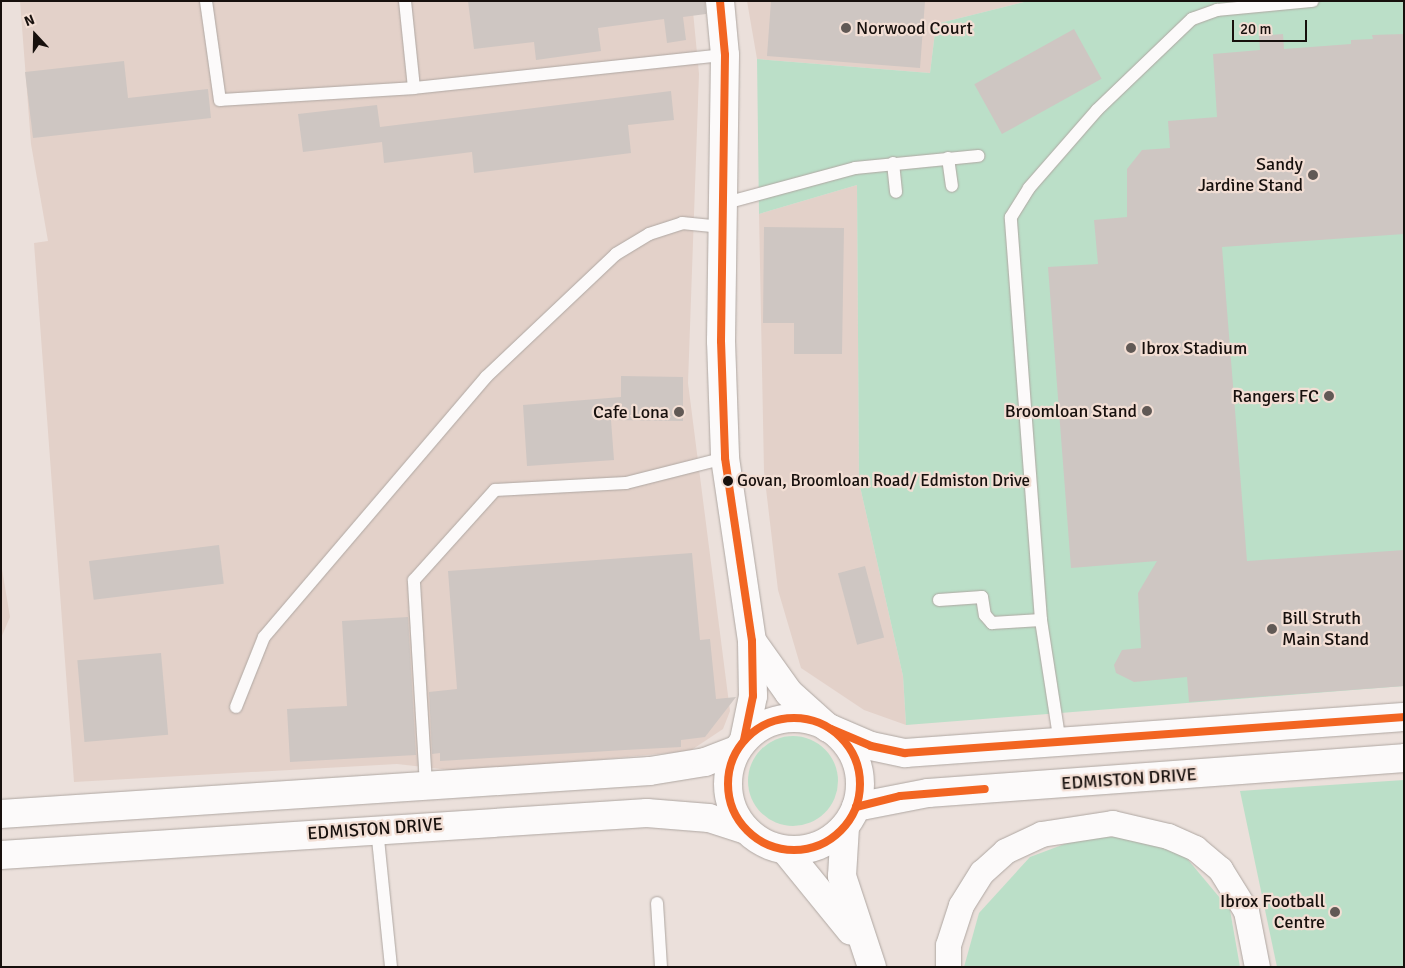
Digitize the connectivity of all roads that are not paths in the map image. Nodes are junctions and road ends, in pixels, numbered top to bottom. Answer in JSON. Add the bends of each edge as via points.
{"nodes":[{"id":1,"x":206,"y":1,"type":"edge"},
{"id":2,"x":405,"y":1,"type":"edge"},
{"id":3,"x":720,"y":1,"type":"edge"},
{"id":4,"x":1227,"y":1,"type":"edge"},
{"id":5,"x":1313,"y":1,"type":"edge"},
{"id":6,"x":1217,"y":10,"type":"junction"},
{"id":7,"x":725,"y":55,"type":"junction"},
{"id":8,"x":414,"y":88,"type":"junction"},
{"id":9,"x":978,"y":156,"type":"dead end"},
{"id":10,"x":948,"y":158,"type":"junction"},
{"id":11,"x":893,"y":163,"type":"junction"},
{"id":12,"x":952,"y":186,"type":"dead end"},
{"id":13,"x":896,"y":192,"type":"dead end"},
{"id":14,"x":722,"y":216,"type":"junction"},
{"id":15,"x":725,"y":458,"type":"junction"},
{"id":16,"x":939,"y":600,"type":"dead end"},
{"id":17,"x":1041,"y":620,"type":"junction"},
{"id":18,"x":752,"y":641,"type":"junction"},
{"id":19,"x":236,"y":707,"type":"dead end"},
{"id":20,"x":1404,"y":717,"type":"edge"},
{"id":21,"x":830,"y":728,"type":"junction"},
{"id":22,"x":1060,"y":743,"type":"junction"},
{"id":23,"x":740,"y":745,"type":"junction"},
{"id":24,"x":1404,"y":758,"type":"edge"},
{"id":25,"x":426,"y":785,"type":"junction"},
{"id":26,"x":1,"y":814,"type":"edge"},
{"id":27,"x":851,"y":817,"type":"junction"},
{"id":28,"x":377,"y":829,"type":"junction"},
{"id":29,"x":746,"y":830,"type":"junction"},
{"id":30,"x":785,"y":850,"type":"junction"},
{"id":31,"x":1,"y":855,"type":"edge"},
{"id":32,"x":657,"y":903,"type":"dead end"},
{"id":33,"x":867,"y":956,"type":"edge"},
{"id":34,"x":391,"y":967,"type":"edge"},
{"id":35,"x":661,"y":967,"type":"edge"},
{"id":36,"x":948,"y":967,"type":"edge"},
{"id":37,"x":1257,"y":967,"type":"edge"}],
"edges":[{"from":1,"to":8,"type":"lane","via":[[220,100]]},
{"from":2,"to":8,"type":"lane"},
{"from":3,"to":7,"type":"main road"},
{"from":4,"to":6,"type":"lane"},
{"from":5,"to":6,"type":"lane"},
{"from":6,"to":17,"type":"lane","via":[[1192,19],[1146,58],[1029,188],[1011,217]]},
{"from":7,"to":8,"type":"lane"},
{"from":7,"to":14,"type":"main road"},
{"from":9,"to":10,"type":"lane"},
{"from":10,"to":11,"type":"lane"},
{"from":10,"to":12,"type":"lane"},
{"from":11,"to":13,"type":"lane"},
{"from":11,"to":14,"type":"lane","via":[[855,168]]},
{"from":14,"to":15,"type":"main road"},
{"from":14,"to":19,"type":"lane","via":[[682,223],[648,234],[616,254],[486,377],[264,637]]},
{"from":15,"to":18,"type":"main road"},
{"from":15,"to":25,"type":"lane","via":[[626,483],[495,490],[414,580]]},
{"from":16,"to":17,"type":"lane","via":[[982,597],[985,615],[992,623]]},
{"from":17,"to":22,"type":"lane"},
{"from":18,"to":21,"type":"main road","via":[[789,693]]},
{"from":18,"to":23,"type":"main road","via":[[753,696]]},
{"from":20,"to":22,"type":"main road"},
{"from":21,"to":22,"type":"main road","via":[[871,746],[906,753]]},
{"from":21,"to":23,"type":"main road","via":[[790,718],[769,723]]},
{"from":21,"to":27,"type":"main road","via":[[847,744],[857,764],[861,786]]},
{"from":23,"to":25,"type":"main road","via":[[704,762],[650,771]]},
{"from":23,"to":29,"type":"main road","via":[[728,792]]},
{"from":24,"to":27,"type":"main road","name":"EDMISTON DRIVE","via":[[928,793]]},
{"from":25,"to":26,"type":"main road"},
{"from":27,"to":30,"type":"main road","via":[[828,841],[807,849]]},
{"from":27,"to":33,"type":"main road","via":[[842,876]]},
{"from":28,"to":29,"type":"main road","name":"EDMISTON DRIVE","via":[[679,812]]},
{"from":28,"to":31,"type":"main road","name":"EDMISTON DRIVE"},
{"from":28,"to":34,"type":"lane"},
{"from":29,"to":30,"type":"main road"},
{"from":30,"to":33,"type":"main road"},
{"from":32,"to":35,"type":"lane"},
{"from":36,"to":37,"type":"street","via":[[948,945],[961,905],[982,872],[1005,851],[1042,834],[1112,823],[1168,836],[1195,848],[1220,869],[1246,911]]}]}
